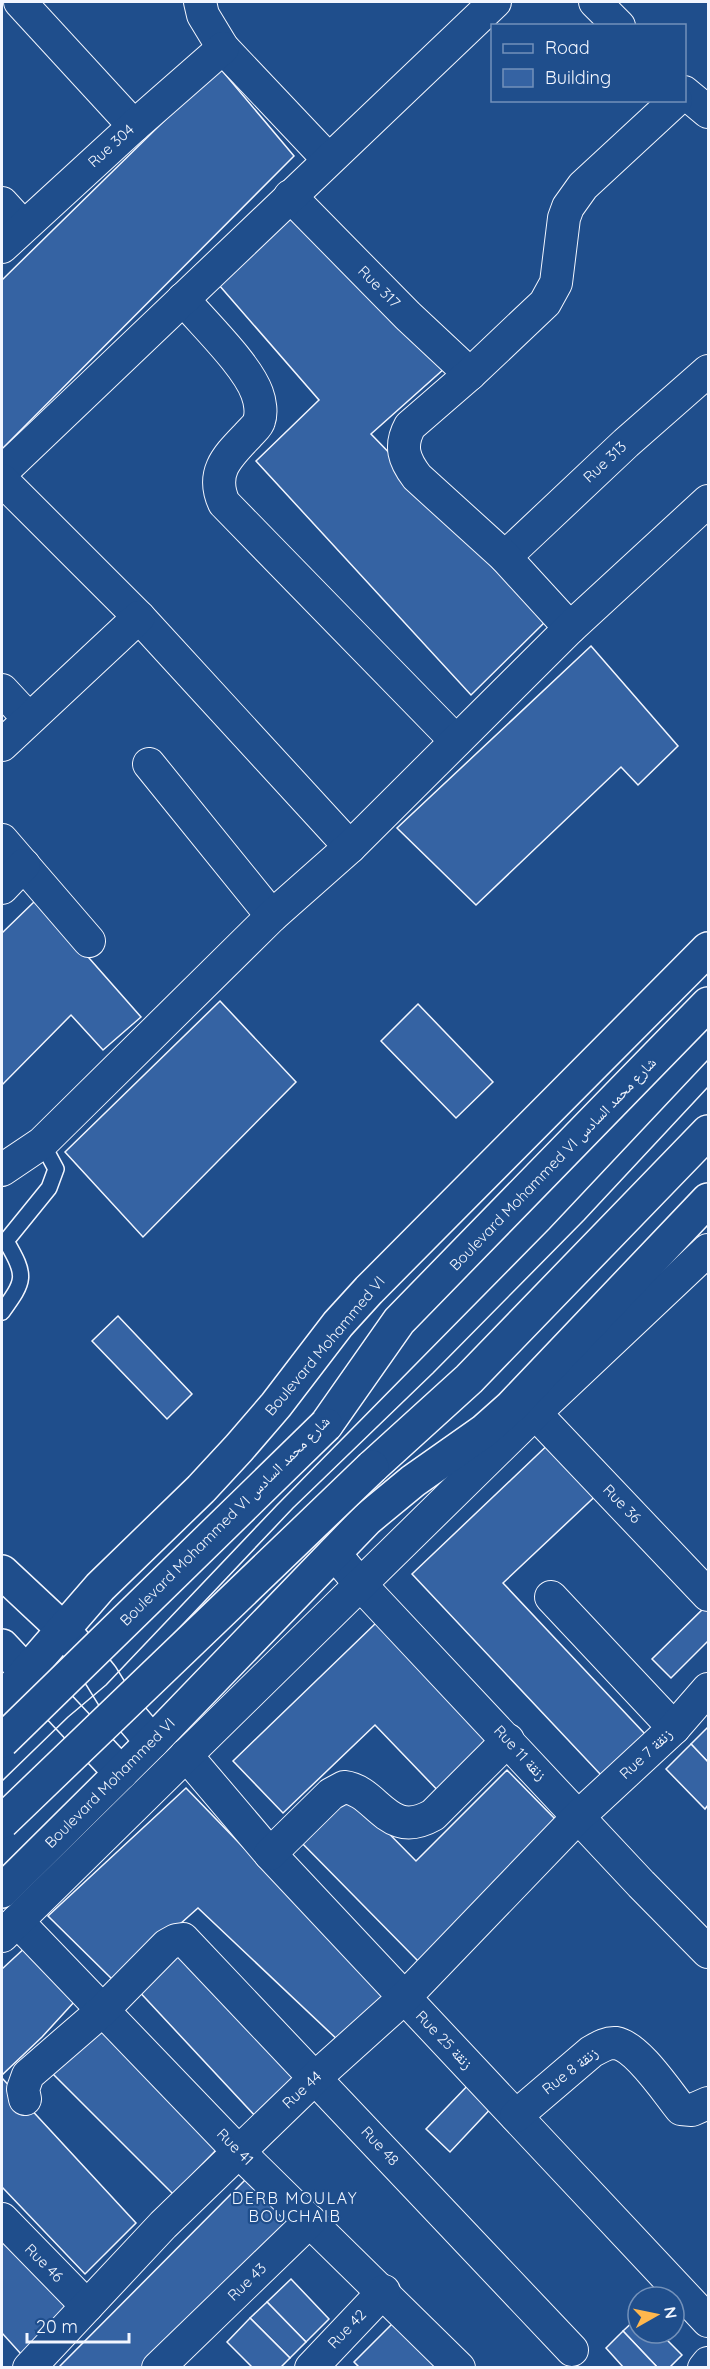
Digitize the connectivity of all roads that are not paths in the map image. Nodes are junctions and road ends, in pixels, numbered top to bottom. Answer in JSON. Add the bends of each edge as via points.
{"nodes":[{"id":1,"x":20,"y":2,"type":"edge"},
{"id":2,"x":200,"y":2,"type":"edge"},
{"id":3,"x":495,"y":2,"type":"edge"},
{"id":4,"x":595,"y":2,"type":"edge"},
{"id":5,"x":617,"y":24,"type":"edge"},
{"id":6,"x":222,"y":48,"type":"junction"},
{"id":7,"x":686,"y":93,"type":"edge"},
{"id":8,"x":674,"y":102,"type":"edge"},
{"id":9,"x":708,"y":112,"type":"edge"},
{"id":10,"x":134,"y":126,"type":"junction"},
{"id":11,"x":328,"y":159,"type":"junction"},
{"id":12,"x":290,"y":196,"type":"junction"},
{"id":13,"x":2,"y":203,"type":"edge"},
{"id":14,"x":12,"y":236,"type":"edge"},
{"id":15,"x":183,"y":299,"type":"junction"},
{"id":16,"x":708,"y":371,"type":"edge"},
{"id":17,"x":470,"y":375,"type":"junction"},
{"id":18,"x":2,"y":472,"type":"edge"},
{"id":19,"x":2,"y":480,"type":"edge"},
{"id":20,"x":708,"y":501,"type":"edge"},
{"id":21,"x":505,"y":557,"type":"junction"},
{"id":22,"x":139,"y":617,"type":"junction"},
{"id":23,"x":570,"y":628,"type":"junction"},
{"id":24,"x":2,"y":690,"type":"edge"},
{"id":25,"x":29,"y":718,"type":"junction"},
{"id":26,"x":456,"y":741,"type":"junction"},
{"id":27,"x":2,"y":745,"type":"edge"},
{"id":28,"x":149,"y":764,"type":"dead end"},
{"id":29,"x":2,"y":840,"type":"edge"},
{"id":30,"x":350,"y":847,"type":"junction"},
{"id":31,"x":24,"y":865,"type":"junction"},
{"id":32,"x":2,"y":888,"type":"edge"},
{"id":33,"x":272,"y":916,"type":"junction"},
{"id":34,"x":89,"y":941,"type":"dead end"},
{"id":35,"x":708,"y":949,"type":"edge"},
{"id":36,"x":708,"y":1004,"type":"edge"},
{"id":37,"x":708,"y":1132,"type":"edge"},
{"id":38,"x":42,"y":1143,"type":"junction"},
{"id":39,"x":2,"y":1170,"type":"edge"},
{"id":40,"x":708,"y":1200,"type":"edge"},
{"id":41,"x":708,"y":1250,"type":"edge"},
{"id":42,"x":2,"y":1312,"type":"edge"},
{"id":43,"x":535,"y":1413,"type":"junction"},
{"id":44,"x":334,"y":1553,"type":"junction"},
{"id":45,"x":2,"y":1572,"type":"edge"},
{"id":46,"x":360,"y":1584,"type":"junction"},
{"id":47,"x":708,"y":1595,"type":"edge"},
{"id":48,"x":551,"y":1597,"type":"dead end"},
{"id":49,"x":64,"y":1630,"type":"junction"},
{"id":50,"x":2,"y":1646,"type":"edge"},
{"id":51,"x":26,"y":1671,"type":"junction"},
{"id":52,"x":708,"y":1689,"type":"edge"},
{"id":53,"x":2,"y":1700,"type":"edge"},
{"id":54,"x":674,"y":1728,"type":"junction"},
{"id":55,"x":508,"y":1740,"type":"junction"},
{"id":56,"x":2,"y":1741,"type":"edge"},
{"id":57,"x":152,"y":1742,"type":"junction"},
{"id":58,"x":186,"y":1755,"type":"junction"},
{"id":59,"x":121,"y":1773,"type":"junction"},
{"id":60,"x":579,"y":1816,"type":"junction"},
{"id":61,"x":2,"y":1822,"type":"edge"},
{"id":62,"x":270,"y":1854,"type":"junction"},
{"id":63,"x":2,"y":1891,"type":"edge"},
{"id":64,"x":9,"y":1928,"type":"edge"},
{"id":65,"x":704,"y":1938,"type":"edge"},
{"id":66,"x":404,"y":1998,"type":"junction"},
{"id":67,"x":103,"y":2010,"type":"junction"},
{"id":68,"x":315,"y":2078,"type":"junction"},
{"id":69,"x":25,"y":2099,"type":"dead end"},
{"id":70,"x":708,"y":2103,"type":"edge"},
{"id":71,"x":516,"y":2116,"type":"junction"},
{"id":72,"x":238,"y":2151,"type":"junction"},
{"id":73,"x":2,"y":2219,"type":"edge"},
{"id":74,"x":310,"y":2221,"type":"junction"},
{"id":75,"x":384,"y":2291,"type":"junction"},
{"id":76,"x":87,"y":2306,"type":"junction"},
{"id":77,"x":708,"y":2321,"type":"edge"},
{"id":78,"x":572,"y":2350,"type":"dead end"},
{"id":79,"x":708,"y":2362,"type":"edge"},
{"id":80,"x":29,"y":2367,"type":"edge"},
{"id":81,"x":158,"y":2367,"type":"edge"},
{"id":82,"x":311,"y":2367,"type":"edge"},
{"id":83,"x":459,"y":2367,"type":"edge"},
{"id":84,"x":704,"y":2367,"type":"edge"}],
"edges":[{"from":1,"to":10,"type":"street"},
{"from":2,"to":6,"type":"street"},
{"from":3,"to":11,"type":"street"},
{"from":4,"to":5,"type":"street"},
{"from":6,"to":10,"type":"street","name":"Rue 304"},
{"from":6,"to":11,"type":"street"},
{"from":7,"to":9,"type":"street"},
{"from":8,"to":17,"type":"street","via":[[583,186],[564,218],[556,283],[551,294]]},
{"from":10,"to":14,"type":"street","name":"Rue 304"},
{"from":11,"to":12,"type":"street"},
{"from":12,"to":15,"type":"street"},
{"from":12,"to":17,"type":"street","name":"Rue 317"},
{"from":13,"to":14,"type":"street"},
{"from":15,"to":18,"type":"street"},
{"from":15,"to":26,"type":"street","via":[[250,376],[259,402],[259,422],[227,456],[222,467],[218,480],[224,502]]},
{"from":16,"to":21,"type":"street","name":"Rue 313"},
{"from":17,"to":21,"type":"street","via":[[410,426],[403,438],[403,452],[405,462],[417,477]]},
{"from":19,"to":22,"type":"street"},
{"from":20,"to":23,"type":"street"},
{"from":21,"to":23,"type":"street"},
{"from":22,"to":25,"type":"street"},
{"from":22,"to":30,"type":"street"},
{"from":23,"to":26,"type":"street"},
{"from":24,"to":25,"type":"street"},
{"from":25,"to":27,"type":"street"},
{"from":26,"to":30,"type":"street"},
{"from":28,"to":33,"type":"street"},
{"from":29,"to":31,"type":"street"},
{"from":30,"to":33,"type":"street"},
{"from":31,"to":32,"type":"street"},
{"from":31,"to":34,"type":"street"},
{"from":33,"to":38,"type":"street"},
{"from":35,"to":49,"type":"main road","name":"Boulevard Mohammed VI","via":[[369,1290],[239,1448],[100,1587]]},
{"from":36,"to":56,"type":"main road","name":"Boulevard Mohammed VI شارع محمد السادس","bridge":true,"via":[[399,1321],[326,1425]]},
{"from":37,"to":61,"type":"main road","bridge":true,"via":[[469,1378]]},
{"from":38,"to":39,"type":"street"},
{"from":38,"to":42,"type":"lane","via":[[56,1169],[49,1188],[6,1241],[19,1264],[20,1287]]},
{"from":40,"to":44,"type":"main road","name":"Boulevard Mohammed VI","via":[[511,1407],[460,1450],[394,1496]]},
{"from":41,"to":43,"type":"street"},
{"from":43,"to":46,"type":"street"},
{"from":43,"to":47,"type":"street","name":"Rue 36"},
{"from":44,"to":46,"type":"street","name":"Rue 11 زنقة"},
{"from":44,"to":57,"type":"main road","name":"Boulevard Mohammed VI"},
{"from":45,"to":49,"type":"main road"},
{"from":46,"to":55,"type":"street","name":"Rue 11 زنقة"},
{"from":46,"to":58,"type":"street"},
{"from":48,"to":54,"type":"street"},
{"from":49,"to":51,"type":"main road","name":"Boulevard Mohammed VI"},
{"from":49,"to":57,"type":"main road"},
{"from":50,"to":51,"type":"main road"},
{"from":51,"to":53,"type":"main road","name":"Boulevard Mohammed VI"},
{"from":51,"to":59,"type":"main road"},
{"from":52,"to":54,"type":"street","name":"Rue 7 زنقة"},
{"from":54,"to":60,"type":"street","name":"Rue 7 زنقة"},
{"from":55,"to":60,"type":"street","name":"Rue 11 زنقة"},
{"from":55,"to":62,"type":"street","via":[[422,1822],[411,1824],[390,1817],[359,1792],[344,1787]]},
{"from":57,"to":59,"type":"main road","name":"Boulevard Mohammed VI"},
{"from":58,"to":62,"type":"street","name":"Rue 25 زنقة"},
{"from":58,"to":64,"type":"street"},
{"from":59,"to":63,"type":"main road","name":"Boulevard Mohammed VI"},
{"from":60,"to":65,"type":"street","name":"Rue 11 زنقة","via":[[641,1884]]},
{"from":60,"to":66,"type":"street","name":"Rue 44"},
{"from":62,"to":66,"type":"street","name":"Rue 25 زنقة"},
{"from":64,"to":67,"type":"street","name":"Rue 41"},
{"from":66,"to":68,"type":"street","name":"Rue 44"},
{"from":66,"to":71,"type":"street","name":"Rue 25 زنقة"},
{"from":67,"to":68,"type":"street","name":"Rue 48","via":[[167,1945],[183,1940]]},
{"from":67,"to":69,"type":"street","via":[[28,2075],[23,2089]]},
{"from":67,"to":72,"type":"street","name":"Rue 41"},
{"from":68,"to":72,"type":"street","name":"Rue 44"},
{"from":68,"to":78,"type":"street","name":"Rue 48"},
{"from":70,"to":71,"type":"street","name":"Rue 8 زنقة","via":[[692,2110],[681,2109],[632,2050],[616,2043],[591,2052]]},
{"from":71,"to":77,"type":"street","name":"Rue 25 زنقة"},
{"from":72,"to":74,"type":"street","name":"Rue 41"},
{"from":72,"to":76,"type":"street","name":"Rue 44"},
{"from":73,"to":76,"type":"street","name":"Rue 46"},
{"from":74,"to":75,"type":"street","name":"Rue 41"},
{"from":74,"to":81,"type":"street","name":"Rue 43"},
{"from":75,"to":82,"type":"street","name":"Rue 42"},
{"from":75,"to":83,"type":"street","name":"Rue 41"},
{"from":76,"to":80,"type":"street","name":"Rue 44"},
{"from":79,"to":84,"type":"street"}]}
